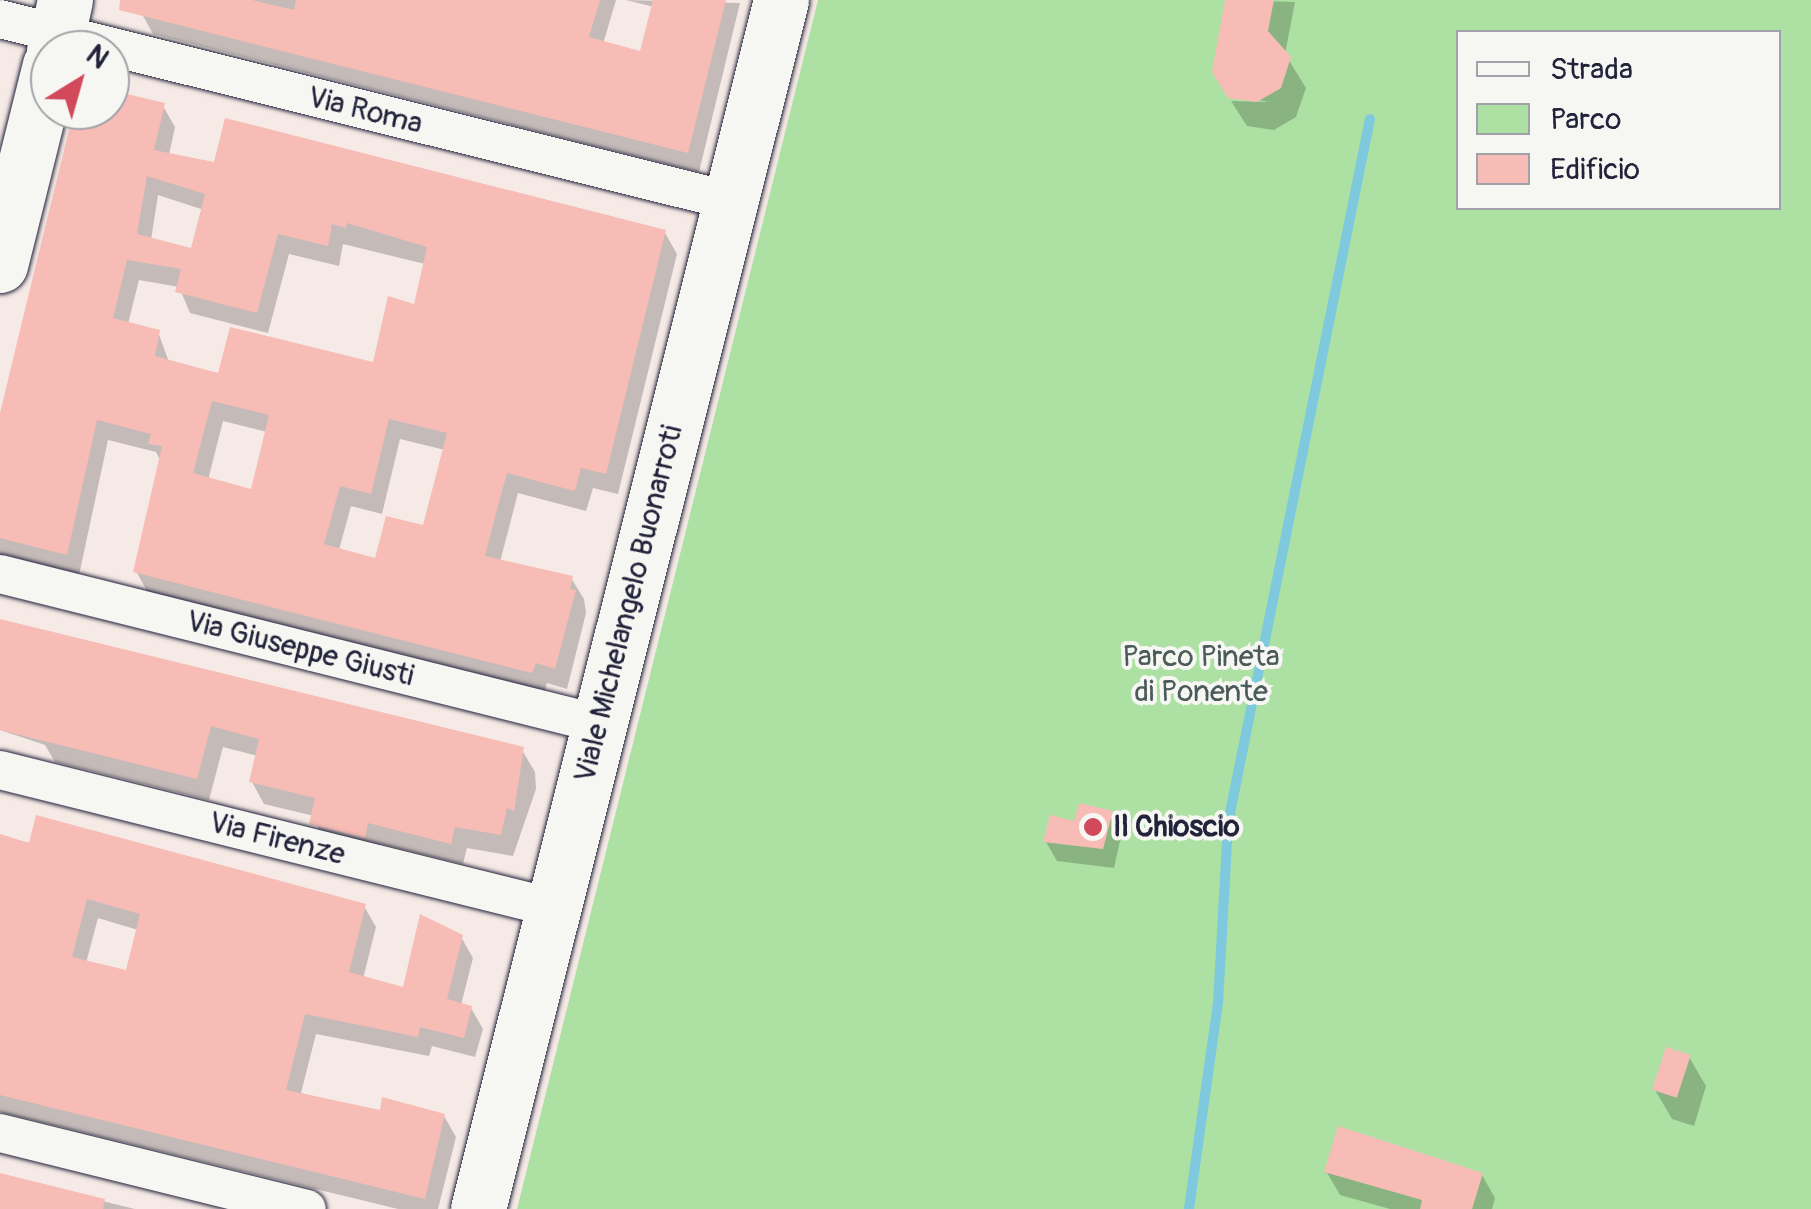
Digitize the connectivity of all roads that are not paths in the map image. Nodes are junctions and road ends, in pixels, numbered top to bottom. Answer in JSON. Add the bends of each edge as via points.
{"nodes":[{"id":1,"x":781,"y":0,"type":"edge"},
{"id":2,"x":0,"y":19,"type":"edge"},
{"id":3,"x":35,"y":30,"type":"edge"},
{"id":4,"x":130,"y":55,"type":"edge"},
{"id":5,"x":34,"y":130,"type":"edge"},
{"id":6,"x":731,"y":201,"type":"junction"},
{"id":7,"x":0,"y":266,"type":"edge"},
{"id":8,"x":0,"y":574,"type":"edge"},
{"id":9,"x":600,"y":724,"type":"junction"},
{"id":10,"x":0,"y":770,"type":"edge"},
{"id":11,"x":554,"y":908,"type":"junction"},
{"id":12,"x":0,"y":1133,"type":"edge"},
{"id":13,"x":307,"y":1209,"type":"edge"},
{"id":14,"x":478,"y":1209,"type":"edge"}],
"edges":[{"from":1,"to":6,"type":"street","name":"Viale Michelangelo Buonarroti"},
{"from":2,"to":3,"type":"street","name":"Via Roma"},
{"from":4,"to":6,"type":"street","name":"Via Roma"},
{"from":5,"to":7,"type":"street"},
{"from":6,"to":9,"type":"street","name":"Viale Michelangelo Buonarroti"},
{"from":8,"to":9,"type":"street","name":"Via Giuseppe Giusti"},
{"from":9,"to":11,"type":"street","name":"Viale Michelangelo Buonarroti"},
{"from":10,"to":11,"type":"street","name":"Via Firenze"},
{"from":11,"to":14,"type":"street","name":"Viale Michelangelo Buonarroti"},
{"from":12,"to":13,"type":"street"}]}
